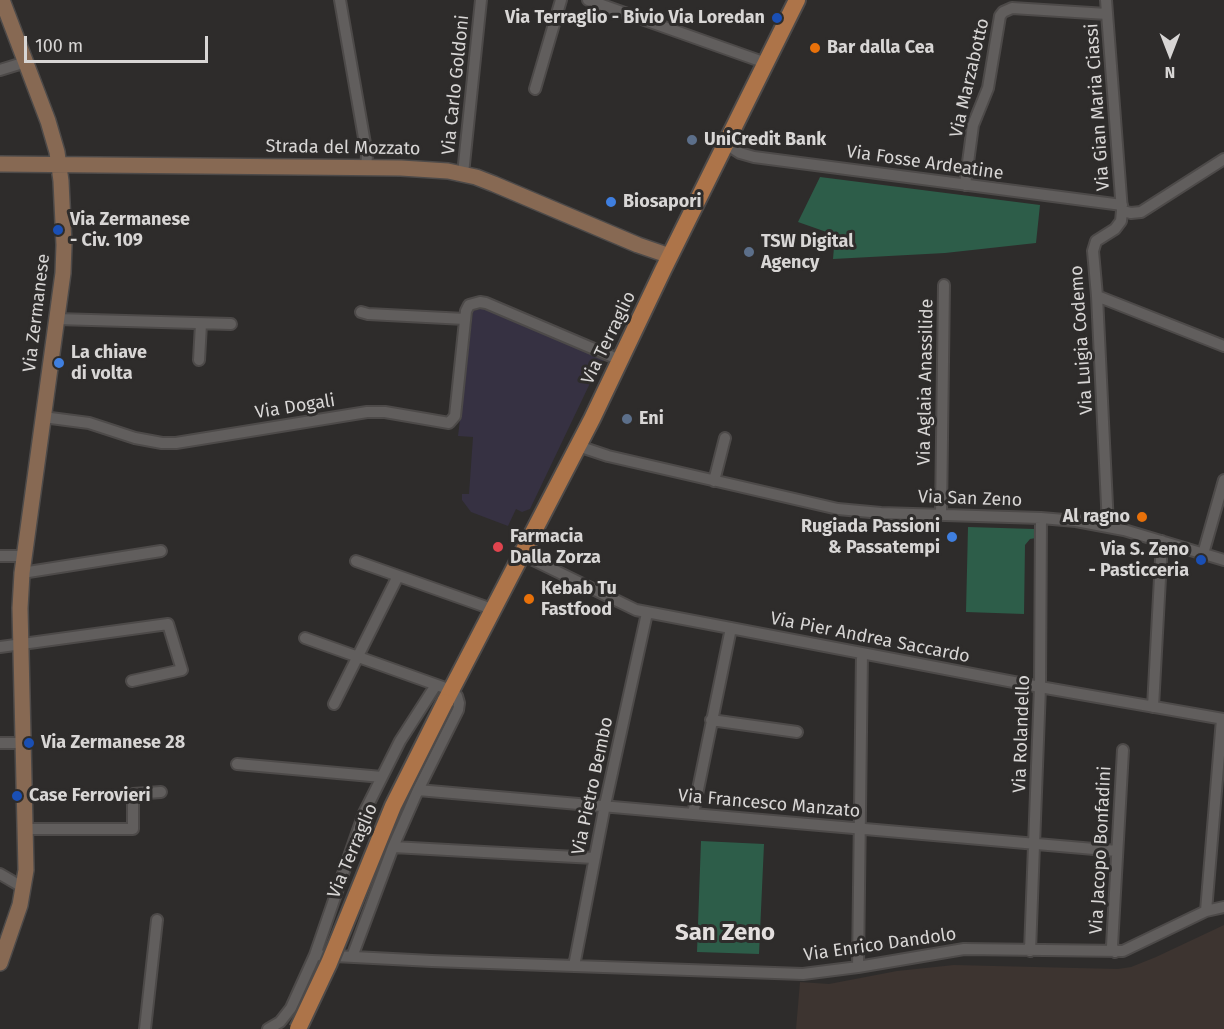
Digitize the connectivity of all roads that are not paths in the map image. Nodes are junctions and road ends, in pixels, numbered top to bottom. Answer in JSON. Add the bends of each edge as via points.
{"nodes":[{"id":1,"x":340,"y":0,"type":"edge"},
{"id":2,"x":481,"y":0,"type":"edge"},
{"id":3,"x":561,"y":0,"type":"edge"},
{"id":4,"x":588,"y":0,"type":"edge"},
{"id":5,"x":797,"y":0,"type":"edge"},
{"id":6,"x":1106,"y":0,"type":"edge"},
{"id":7,"x":3,"y":7,"type":"edge"},
{"id":8,"x":1107,"y":14,"type":"junction"},
{"id":9,"x":26,"y":62,"type":"junction"},
{"id":10,"x":766,"y":63,"type":"junction"},
{"id":11,"x":0,"y":70,"type":"edge"},
{"id":12,"x":535,"y":89,"type":"dead end"},
{"id":13,"x":726,"y":144,"type":"junction"},
{"id":14,"x":1224,"y":159,"type":"edge"},
{"id":15,"x":0,"y":164,"type":"edge"},
{"id":16,"x":59,"y":165,"type":"junction"},
{"id":17,"x":366,"y":168,"type":"junction"},
{"id":18,"x":463,"y":174,"type":"junction"},
{"id":19,"x":965,"y":185,"type":"junction"},
{"id":20,"x":1122,"y":208,"type":"junction"},
{"id":21,"x":670,"y":256,"type":"junction"},
{"id":22,"x":944,"y":285,"type":"dead end"},
{"id":23,"x":1097,"y":296,"type":"junction"},
{"id":24,"x":362,"y":312,"type":"dead end"},
{"id":25,"x":56,"y":319,"type":"junction"},
{"id":26,"x":465,"y":319,"type":"junction"},
{"id":27,"x":201,"y":324,"type":"junction"},
{"id":28,"x":231,"y":324,"type":"dead end"},
{"id":29,"x":1224,"y":346,"type":"edge"},
{"id":30,"x":199,"y":360,"type":"dead end"},
{"id":31,"x":620,"y":360,"type":"junction"},
{"id":32,"x":43,"y":417,"type":"junction"},
{"id":33,"x":725,"y":438,"type":"dead end"},
{"id":34,"x":578,"y":446,"type":"junction"},
{"id":35,"x":1224,"y":480,"type":"edge"},
{"id":36,"x":714,"y":481,"type":"junction"},
{"id":37,"x":941,"y":515,"type":"junction"},
{"id":38,"x":1041,"y":518,"type":"junction"},
{"id":39,"x":1108,"y":526,"type":"junction"},
{"id":40,"x":1162,"y":541,"type":"junction"},
{"id":41,"x":161,"y":551,"type":"dead end"},
{"id":42,"x":520,"y":554,"type":"junction"},
{"id":43,"x":1203,"y":554,"type":"junction"},
{"id":44,"x":0,"y":556,"type":"edge"},
{"id":45,"x":25,"y":556,"type":"junction"},
{"id":46,"x":1224,"y":560,"type":"edge"},
{"id":47,"x":356,"y":561,"type":"dead end"},
{"id":48,"x":22,"y":573,"type":"junction"},
{"id":49,"x":398,"y":576,"type":"junction"},
{"id":50,"x":492,"y":609,"type":"junction"},
{"id":51,"x":647,"y":613,"type":"junction"},
{"id":52,"x":731,"y":628,"type":"junction"},
{"id":53,"x":305,"y":638,"type":"dead end"},
{"id":54,"x":20,"y":643,"type":"junction"},
{"id":55,"x":0,"y":647,"type":"edge"},
{"id":56,"x":862,"y":653,"type":"junction"},
{"id":57,"x":357,"y":657,"type":"junction"},
{"id":58,"x":132,"y":681,"type":"dead end"},
{"id":59,"x":1040,"y":687,"type":"junction"},
{"id":60,"x":444,"y":692,"type":"junction"},
{"id":61,"x":334,"y":704,"type":"dead end"},
{"id":62,"x":1153,"y":707,"type":"junction"},
{"id":63,"x":1223,"y":719,"type":"edge"},
{"id":64,"x":711,"y":720,"type":"junction"},
{"id":65,"x":797,"y":732,"type":"dead end"},
{"id":66,"x":0,"y":743,"type":"edge"},
{"id":67,"x":23,"y":743,"type":"junction"},
{"id":68,"x":1123,"y":750,"type":"dead end"},
{"id":69,"x":237,"y":764,"type":"dead end"},
{"id":70,"x":382,"y":777,"type":"junction"},
{"id":71,"x":418,"y":790,"type":"junction"},
{"id":72,"x":161,"y":792,"type":"dead end"},
{"id":73,"x":605,"y":805,"type":"junction"},
{"id":74,"x":693,"y":814,"type":"junction"},
{"id":75,"x":26,"y":829,"type":"junction"},
{"id":76,"x":860,"y":830,"type":"junction"},
{"id":77,"x":1034,"y":845,"type":"junction"},
{"id":78,"x":393,"y":847,"type":"junction"},
{"id":79,"x":1117,"y":851,"type":"junction"},
{"id":80,"x":594,"y":858,"type":"junction"},
{"id":81,"x":0,"y":874,"type":"edge"},
{"id":82,"x":24,"y":888,"type":"junction"},
{"id":83,"x":1224,"y":907,"type":"edge"},
{"id":84,"x":1206,"y":911,"type":"junction"},
{"id":85,"x":157,"y":920,"type":"dead end"},
{"id":86,"x":4,"y":935,"type":"edge"},
{"id":87,"x":1030,"y":951,"type":"junction"},
{"id":88,"x":1114,"y":952,"type":"junction"},
{"id":89,"x":315,"y":955,"type":"junction"},
{"id":90,"x":352,"y":957,"type":"junction"},
{"id":91,"x":0,"y":963,"type":"edge"},
{"id":92,"x":574,"y":966,"type":"junction"},
{"id":93,"x":858,"y":967,"type":"junction"},
{"id":94,"x":145,"y":1029,"type":"edge"},
{"id":95,"x":268,"y":1029,"type":"edge"},
{"id":96,"x":298,"y":1029,"type":"edge"}],
"edges":[{"from":1,"to":17,"type":"street"},
{"from":2,"to":18,"type":"street","name":"Via Carlo Goldoni"},
{"from":3,"to":12,"type":"street"},
{"from":4,"to":10,"type":"street"},
{"from":5,"to":10,"type":"main road","name":"Via Terraglio"},
{"from":6,"to":8,"type":"street","name":"Via Gian Maria Ciassi"},
{"from":7,"to":9,"type":"street","name":"Via Zermanese"},
{"from":8,"to":19,"type":"street","name":"Via Marzabotto","via":[[1012,8],[1003,12],[988,88],[973,125]]},
{"from":8,"to":20,"type":"street","name":"Via Gian Maria Ciassi"},
{"from":9,"to":11,"type":"street"},
{"from":9,"to":16,"type":"street","name":"Via Zermanese"},
{"from":10,"to":13,"type":"main road","name":"Via Terraglio"},
{"from":13,"to":19,"type":"street","name":"Via Fosse Ardeatine","via":[[747,155]]},
{"from":13,"to":21,"type":"main road","name":"Via Terraglio"},
{"from":14,"to":20,"type":"street","via":[[1141,212],[1131,213]]},
{"from":15,"to":16,"type":"street","name":"Strada del Mozzato"},
{"from":16,"to":17,"type":"street","name":"Strada del Mozzato"},
{"from":16,"to":25,"type":"street","name":"Via Zermanese","via":[[64,245]]},
{"from":17,"to":18,"type":"street","name":"Strada del Mozzato"},
{"from":18,"to":21,"type":"street","name":"Strada del Mozzato"},
{"from":19,"to":20,"type":"street","name":"Via Fosse Ardeatine"},
{"from":20,"to":23,"type":"street","name":"Via Luigia Codemo","via":[[1115,229],[1093,246]]},
{"from":21,"to":31,"type":"main road","name":"Via Terraglio"},
{"from":22,"to":37,"type":"street","name":"Via Aglaia Anassilide"},
{"from":23,"to":29,"type":"street"},
{"from":23,"to":39,"type":"street","name":"Via Luigia Codemo"},
{"from":24,"to":26,"type":"street"},
{"from":25,"to":27,"type":"street"},
{"from":25,"to":32,"type":"street","name":"Via Zermanese"},
{"from":26,"to":31,"type":"street","via":[[469,305],[486,303]]},
{"from":26,"to":32,"type":"street","name":"Via Dogali","via":[[455,416],[449,423],[367,412],[162,443],[89,423]]},
{"from":27,"to":28,"type":"street"},
{"from":27,"to":30,"type":"street"},
{"from":31,"to":34,"type":"main road","name":"Via Terraglio"},
{"from":32,"to":45,"type":"street","name":"Via Zermanese"},
{"from":33,"to":36,"type":"street"},
{"from":34,"to":36,"type":"street","name":"Via San Zeno"},
{"from":34,"to":42,"type":"main road","name":"Via Terraglio"},
{"from":35,"to":43,"type":"street"},
{"from":36,"to":37,"type":"street","name":"Via San Zeno","via":[[838,509]]},
{"from":37,"to":38,"type":"street","name":"Via San Zeno"},
{"from":38,"to":39,"type":"street","name":"Via San Zeno"},
{"from":38,"to":59,"type":"street","name":"Via Rolandello"},
{"from":39,"to":40,"type":"street","name":"Via San Zeno"},
{"from":40,"to":43,"type":"street","name":"Via San Zeno"},
{"from":40,"to":62,"type":"street"},
{"from":41,"to":48,"type":"street"},
{"from":42,"to":50,"type":"main road","name":"Via Terraglio"},
{"from":42,"to":51,"type":"street","name":"Via Pier Andrea Saccardo","via":[[624,606]]},
{"from":43,"to":46,"type":"street","name":"Via San Zeno"},
{"from":44,"to":45,"type":"street"},
{"from":45,"to":48,"type":"street","name":"Via Zermanese"},
{"from":47,"to":49,"type":"street"},
{"from":48,"to":54,"type":"street","name":"Via Zermanese"},
{"from":49,"to":50,"type":"street"},
{"from":49,"to":57,"type":"street"},
{"from":50,"to":60,"type":"main road","name":"Via Terraglio"},
{"from":51,"to":52,"type":"street","name":"Via Pier Andrea Saccardo"},
{"from":51,"to":73,"type":"street","name":"Via Pietro Bembo"},
{"from":52,"to":56,"type":"street","name":"Via Pier Andrea Saccardo"},
{"from":52,"to":64,"type":"street"},
{"from":53,"to":57,"type":"street"},
{"from":54,"to":55,"type":"street"},
{"from":54,"to":58,"type":"street","via":[[168,624],[182,670]]},
{"from":54,"to":67,"type":"street","name":"Via Zermanese"},
{"from":56,"to":59,"type":"street","name":"Via Pier Andrea Saccardo"},
{"from":56,"to":76,"type":"street"},
{"from":57,"to":60,"type":"street"},
{"from":57,"to":61,"type":"street"},
{"from":59,"to":62,"type":"street","name":"Via Pier Andrea Saccardo"},
{"from":59,"to":77,"type":"street","name":"Via Rolandello"},
{"from":60,"to":70,"type":"street","name":"Via Terraglio","via":[[400,741]]},
{"from":60,"to":71,"type":"street","name":"Via Terraglio","via":[[457,696],[458,710]]},
{"from":60,"to":96,"type":"main road","name":"Via Terraglio","bridge":true},
{"from":62,"to":63,"type":"street","name":"Via Pier Andrea Saccardo"},
{"from":63,"to":84,"type":"street"},
{"from":64,"to":65,"type":"street"},
{"from":64,"to":74,"type":"street"},
{"from":66,"to":67,"type":"street"},
{"from":67,"to":75,"type":"street","name":"Via Zermanese"},
{"from":68,"to":79,"type":"street","name":"Via Jacopo Bonfadini"},
{"from":69,"to":70,"type":"street"},
{"from":70,"to":89,"type":"street","name":"Via Terraglio","via":[[363,813]]},
{"from":71,"to":73,"type":"street","name":"Via Francesco Manzato"},
{"from":71,"to":78,"type":"street","name":"Via Terraglio"},
{"from":72,"to":75,"type":"street","via":[[133,794],[133,829]]},
{"from":73,"to":74,"type":"street","name":"Via Francesco Manzato"},
{"from":73,"to":80,"type":"street","name":"Via Pietro Bembo"},
{"from":74,"to":76,"type":"street","name":"Via Francesco Manzato"},
{"from":75,"to":82,"type":"street","name":"Via Zermanese"},
{"from":76,"to":77,"type":"street","name":"Via Francesco Manzato"},
{"from":76,"to":93,"type":"street"},
{"from":77,"to":79,"type":"street","name":"Via Francesco Manzato"},
{"from":77,"to":87,"type":"street","name":"Via Rolandello"},
{"from":78,"to":80,"type":"street"},
{"from":78,"to":90,"type":"street","name":"Via Terraglio"},
{"from":79,"to":88,"type":"street","name":"Via Jacopo Bonfadini"},
{"from":80,"to":92,"type":"street","name":"Via Pietro Bembo"},
{"from":81,"to":82,"type":"street"},
{"from":82,"to":86,"type":"street","name":"Via Zermanese"},
{"from":83,"to":84,"type":"street","name":"Via Enrico Dandolo"},
{"from":84,"to":88,"type":"street","name":"Via Enrico Dandolo"},
{"from":85,"to":94,"type":"street"},
{"from":86,"to":91,"type":"street","name":"Via Zermanese"},
{"from":87,"to":88,"type":"street","name":"Via Enrico Dandolo"},
{"from":87,"to":93,"type":"street","name":"Via Enrico Dandolo","via":[[946,951]]},
{"from":89,"to":90,"type":"street","name":"Via Enrico Dandolo"},
{"from":89,"to":95,"type":"street","name":"Via Terraglio","via":[[291,1008]]},
{"from":90,"to":92,"type":"street","name":"Via Enrico Dandolo"},
{"from":92,"to":93,"type":"street","name":"Via Enrico Dandolo","via":[[804,974]]}]}
